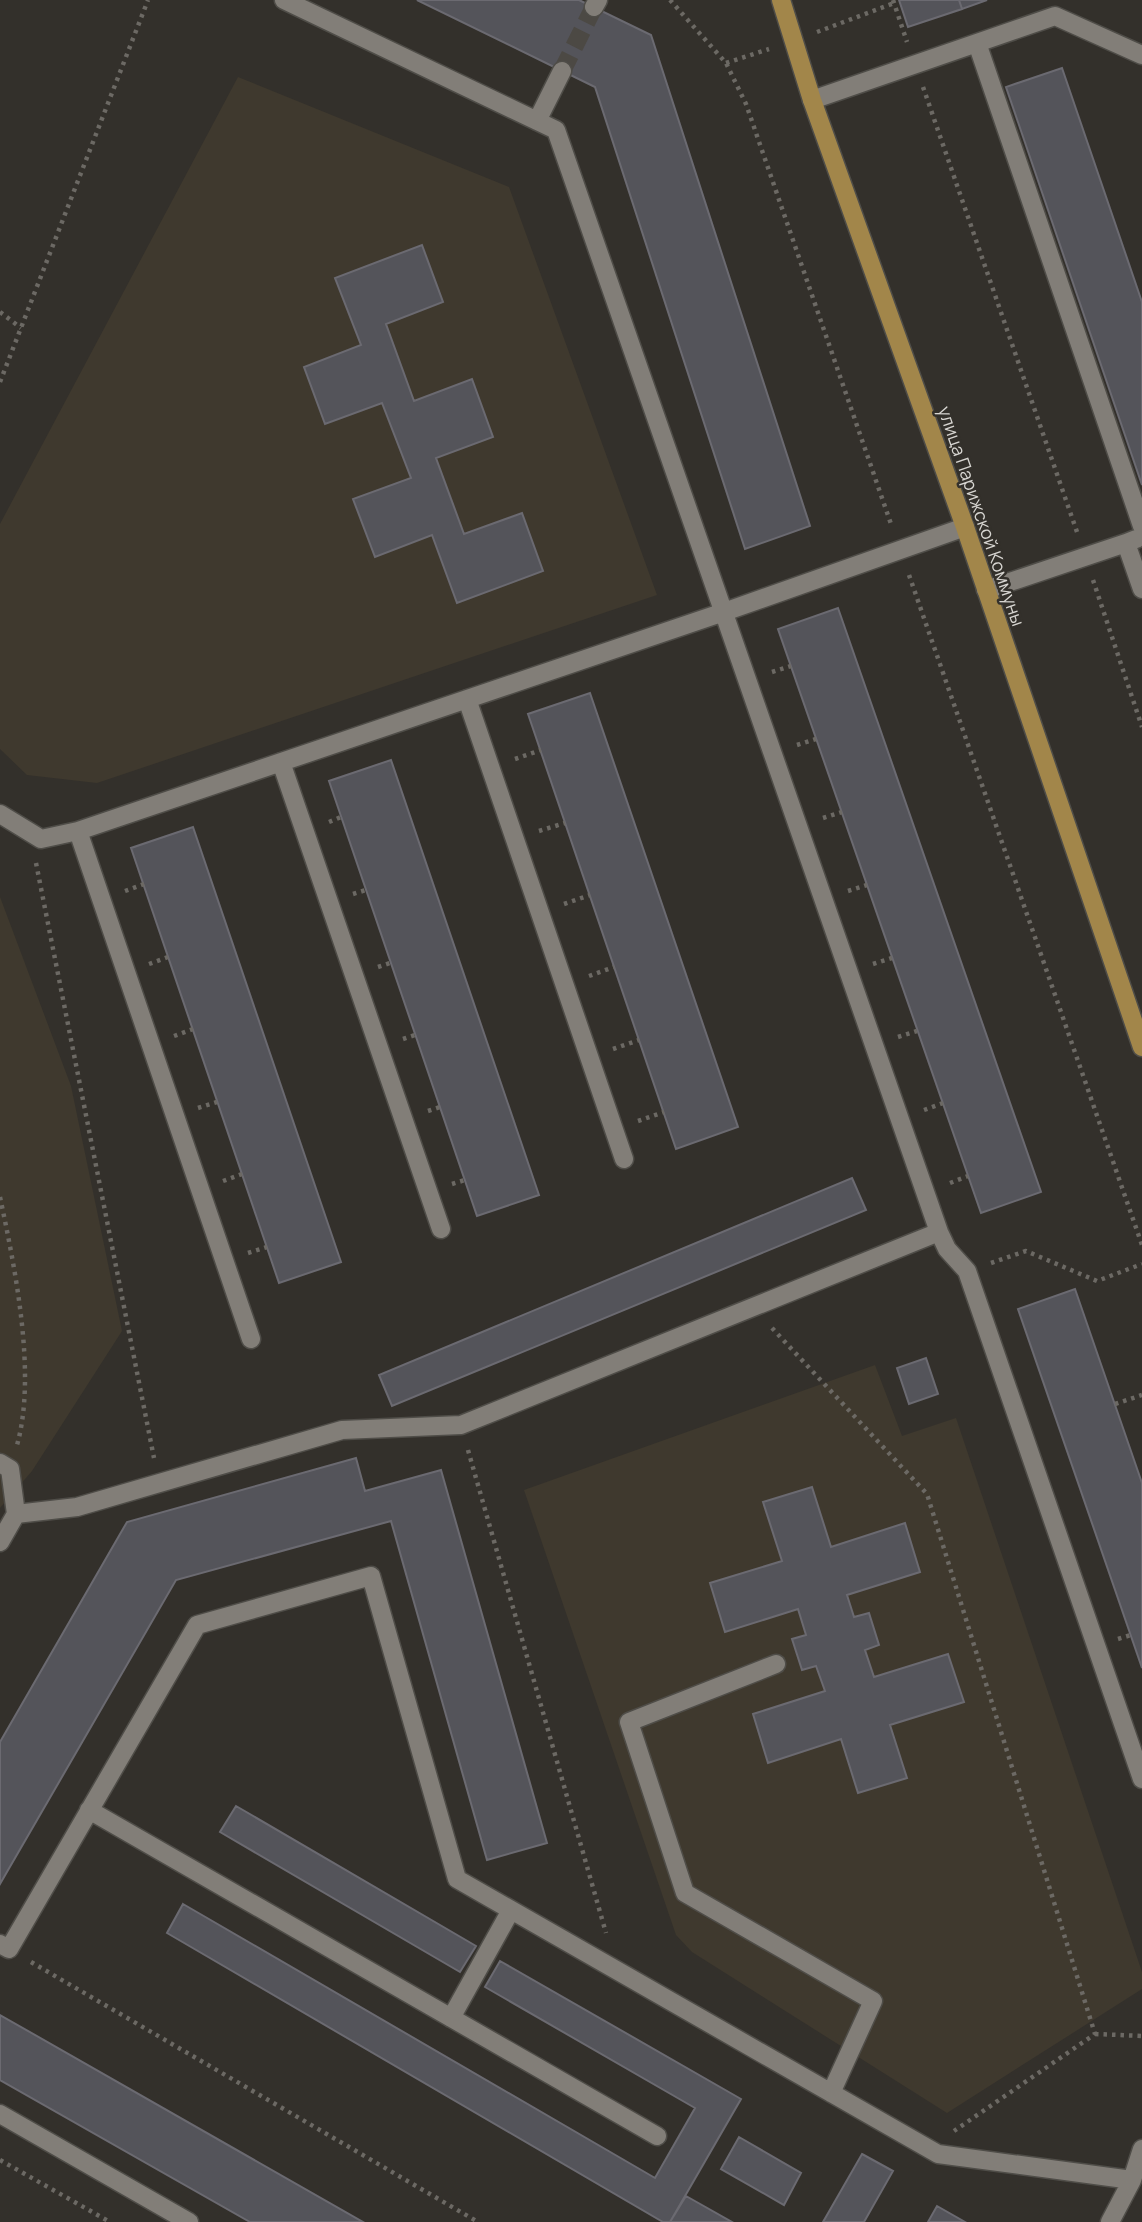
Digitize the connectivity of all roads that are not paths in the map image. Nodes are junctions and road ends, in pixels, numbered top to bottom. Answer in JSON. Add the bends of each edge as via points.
{"nodes":[{"id":1,"x":284,"y":0,"type":"edge"},
{"id":2,"x":781,"y":0,"type":"edge"},
{"id":3,"x":1052,"y":8,"type":"edge"},
{"id":4,"x":977,"y":43,"type":"junction"},
{"id":5,"x":1142,"y":55,"type":"edge"},
{"id":6,"x":562,"y":71,"type":"tunnel mouth"},
{"id":7,"x":812,"y":100,"type":"junction"},
{"id":8,"x":537,"y":121,"type":"junction"},
{"id":9,"x":1142,"y":526,"type":"edge"},
{"id":10,"x":965,"y":527,"type":"junction"},
{"id":11,"x":1134,"y":540,"type":"edge"},
{"id":12,"x":1142,"y":589,"type":"edge"},
{"id":13,"x":986,"y":590,"type":"junction"},
{"id":14,"x":724,"y":612,"type":"junction"},
{"id":15,"x":467,"y":699,"type":"junction"},
{"id":16,"x":281,"y":762,"type":"junction"},
{"id":17,"x":0,"y":814,"type":"edge"},
{"id":18,"x":78,"y":831,"type":"junction"},
{"id":19,"x":1142,"y":1047,"type":"edge"},
{"id":20,"x":624,"y":1159,"type":"dead end"},
{"id":21,"x":441,"y":1229,"type":"dead end"},
{"id":22,"x":939,"y":1232,"type":"junction"},
{"id":23,"x":251,"y":1339,"type":"dead end"},
{"id":24,"x":5,"y":1466,"type":"edge"},
{"id":25,"x":16,"y":1514,"type":"junction"},
{"id":26,"x":0,"y":1542,"type":"edge"},
{"id":27,"x":776,"y":1664,"type":"dead end"},
{"id":28,"x":1142,"y":1779,"type":"edge"},
{"id":29,"x":89,"y":1811,"type":"junction"},
{"id":30,"x":511,"y":1910,"type":"junction"},
{"id":31,"x":5,"y":1946,"type":"edge"},
{"id":32,"x":451,"y":2018,"type":"junction"},
{"id":33,"x":831,"y":2093,"type":"junction"},
{"id":34,"x":0,"y":2114,"type":"edge"},
{"id":35,"x":657,"y":2136,"type":"dead end"},
{"id":36,"x":1142,"y":2149,"type":"edge"},
{"id":37,"x":1132,"y":2180,"type":"junction"},
{"id":38,"x":189,"y":2222,"type":"edge"},
{"id":39,"x":1110,"y":2222,"type":"edge"}],
"edges":[{"from":1,"to":8,"type":"street"},
{"from":2,"to":7,"type":"main road","name":"улица Парижской Коммуны"},
{"from":3,"to":4,"type":"street"},
{"from":3,"to":5,"type":"street"},
{"from":4,"to":7,"type":"street"},
{"from":4,"to":9,"type":"street"},
{"from":6,"to":8,"type":"street"},
{"from":7,"to":10,"type":"main road","name":"улица Парижской Коммуны"},
{"from":8,"to":14,"type":"street","via":[[556,130]]},
{"from":10,"to":13,"type":"main road","name":"улица Парижской Коммуны"},
{"from":10,"to":14,"type":"street"},
{"from":11,"to":12,"type":"street"},
{"from":11,"to":13,"type":"street"},
{"from":13,"to":19,"type":"main road","name":"улица Парижской Коммуны"},
{"from":14,"to":15,"type":"street"},
{"from":14,"to":22,"type":"street"},
{"from":15,"to":16,"type":"street"},
{"from":15,"to":20,"type":"street"},
{"from":16,"to":18,"type":"street"},
{"from":16,"to":21,"type":"street"},
{"from":17,"to":18,"type":"street","via":[[41,839]]},
{"from":18,"to":23,"type":"street"},
{"from":22,"to":25,"type":"street","via":[[461,1425],[342,1430],[77,1507]]},
{"from":22,"to":28,"type":"street","via":[[967,1271]]},
{"from":24,"to":25,"type":"street"},
{"from":25,"to":26,"type":"street"},
{"from":27,"to":33,"type":"street","via":[[629,1722],[685,1893],[873,2001]]},
{"from":29,"to":30,"type":"street","via":[[197,1625],[371,1576],[457,1879]]},
{"from":29,"to":31,"type":"street"},
{"from":29,"to":32,"type":"street"},
{"from":30,"to":32,"type":"street"},
{"from":30,"to":33,"type":"street"},
{"from":32,"to":35,"type":"street"},
{"from":33,"to":37,"type":"street","via":[[938,2154]]},
{"from":34,"to":38,"type":"street"},
{"from":36,"to":37,"type":"street"},
{"from":37,"to":39,"type":"street"}]}
